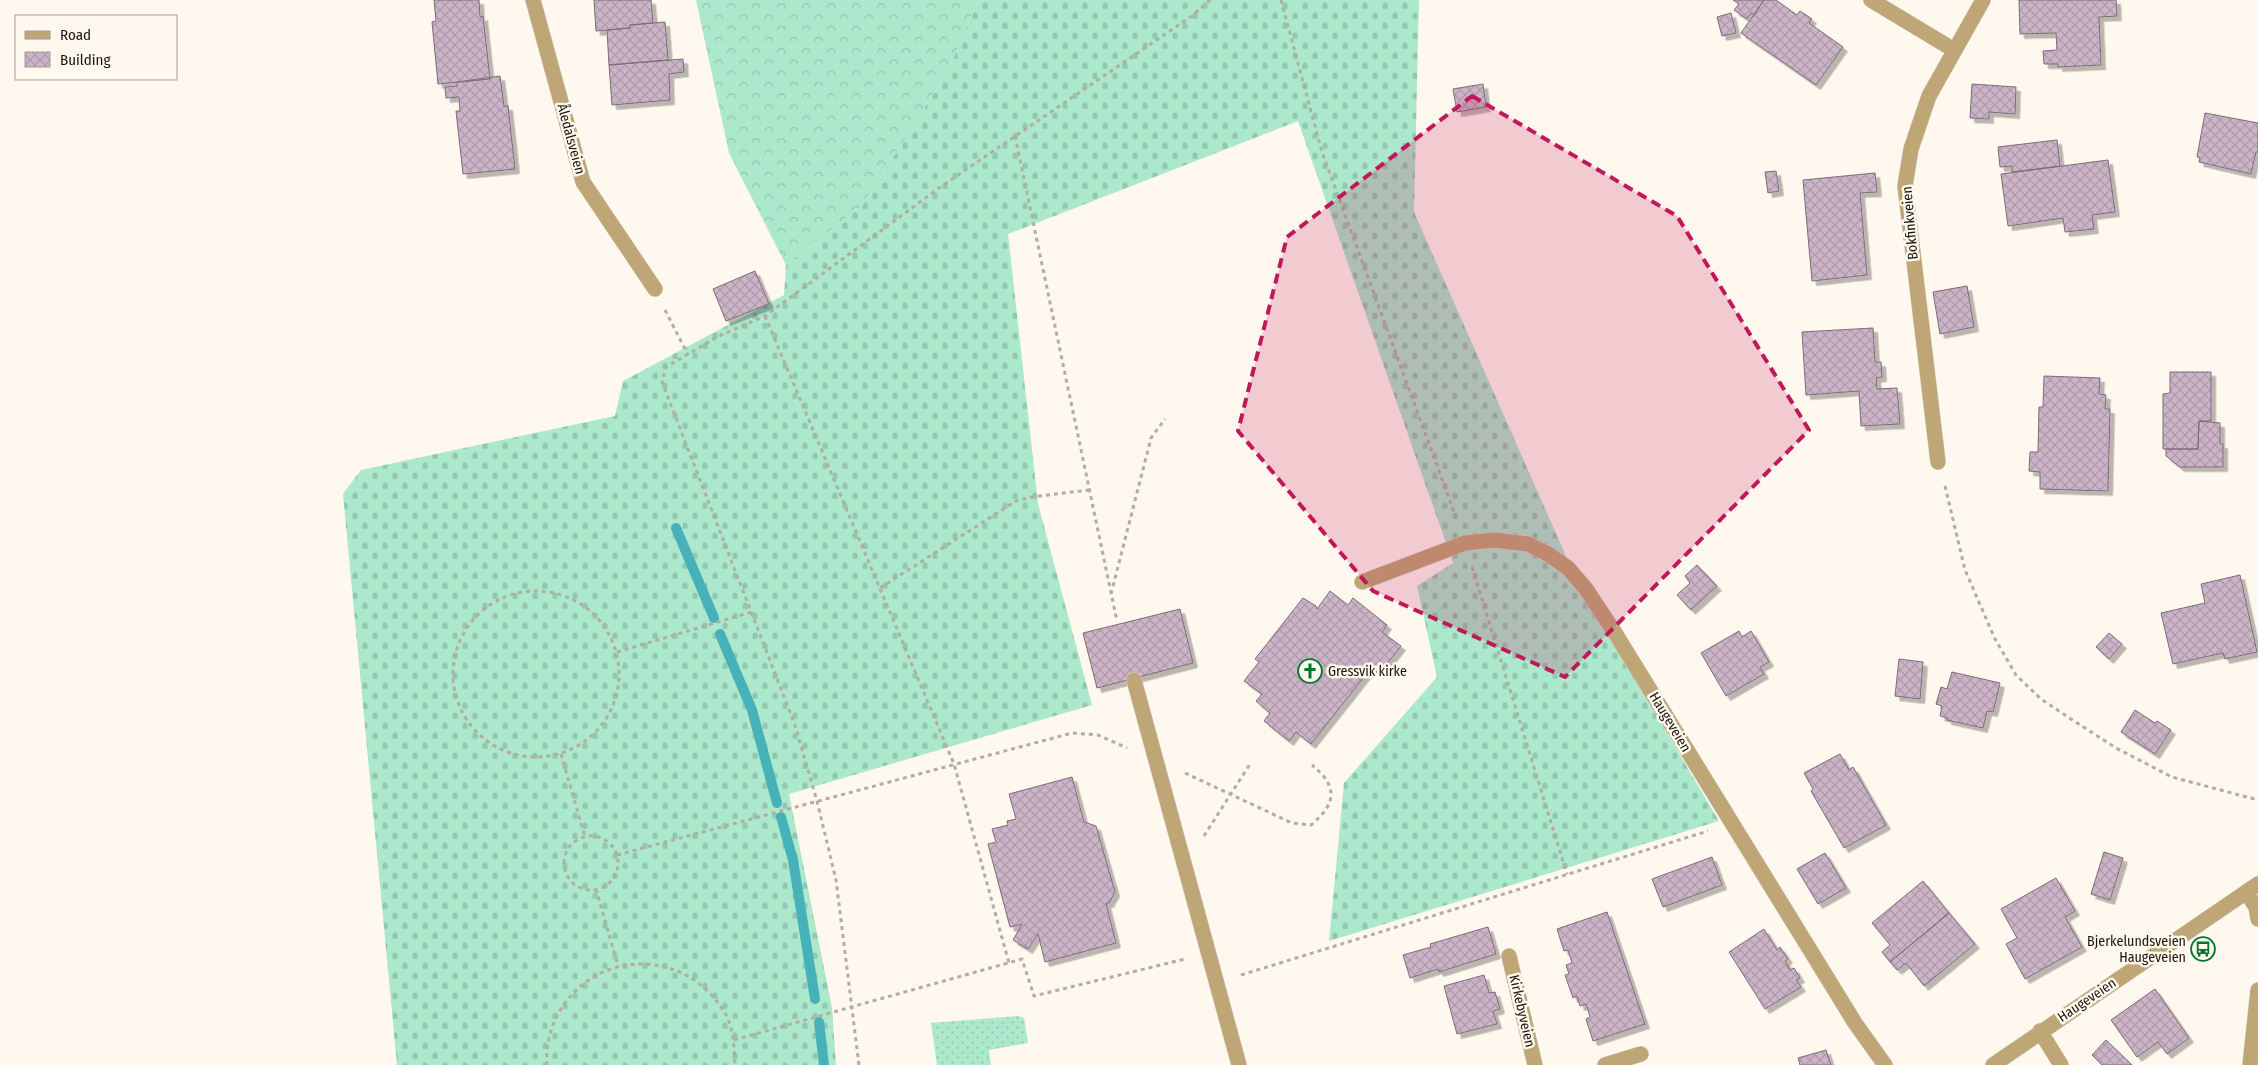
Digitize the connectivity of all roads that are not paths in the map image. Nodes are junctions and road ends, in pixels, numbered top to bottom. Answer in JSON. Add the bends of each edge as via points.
{"nodes":[{"id":1,"x":533,"y":0,"type":"edge"},
{"id":2,"x":1870,"y":0,"type":"edge"},
{"id":3,"x":1983,"y":0,"type":"edge"},
{"id":4,"x":1954,"y":50,"type":"junction"},
{"id":5,"x":655,"y":289,"type":"road end"},
{"id":6,"x":1938,"y":462,"type":"road end"},
{"id":7,"x":1362,"y":582,"type":"dead end"},
{"id":8,"x":1134,"y":680,"type":"dead end"},
{"id":9,"x":2252,"y":888,"type":"edge"},
{"id":10,"x":2258,"y":919,"type":"edge"},
{"id":11,"x":1509,"y":956,"type":"dead end"},
{"id":12,"x":2258,"y":990,"type":"edge"},
{"id":13,"x":2040,"y":1031,"type":"junction"},
{"id":14,"x":1641,"y":1054,"type":"dead end"},
{"id":15,"x":2059,"y":1060,"type":"edge"},
{"id":16,"x":1239,"y":1065,"type":"edge"},
{"id":17,"x":1535,"y":1065,"type":"edge"},
{"id":18,"x":1605,"y":1065,"type":"edge"},
{"id":19,"x":1885,"y":1065,"type":"edge"},
{"id":20,"x":1993,"y":1065,"type":"edge"},
{"id":21,"x":2073,"y":1065,"type":"edge"},
{"id":22,"x":2250,"y":1065,"type":"edge"}],
"edges":[{"from":1,"to":5,"type":"street","name":"Åledalsveien","via":[[583,182]]},
{"from":2,"to":4,"type":"street"},
{"from":3,"to":4,"type":"street","name":"Bokfinkveien"},
{"from":4,"to":6,"type":"street","name":"Bokfinkveien","via":[[1929,96],[1911,149],[1905,186]]},
{"from":7,"to":19,"type":"street","name":"Haugeveien","via":[[1465,543],[1494,540],[1528,544],[1568,568],[1615,632],[1855,1023]]},
{"from":8,"to":16,"type":"street"},
{"from":9,"to":10,"type":"street"},
{"from":9,"to":13,"type":"street","name":"Haugeveien"},
{"from":11,"to":17,"type":"street","name":"Kirkebyveien"},
{"from":12,"to":22,"type":"street"},
{"from":13,"to":15,"type":"street"},
{"from":13,"to":20,"type":"street","name":"Haugeveien"},
{"from":14,"to":18,"type":"street"},
{"from":15,"to":21,"type":"street"}]}
